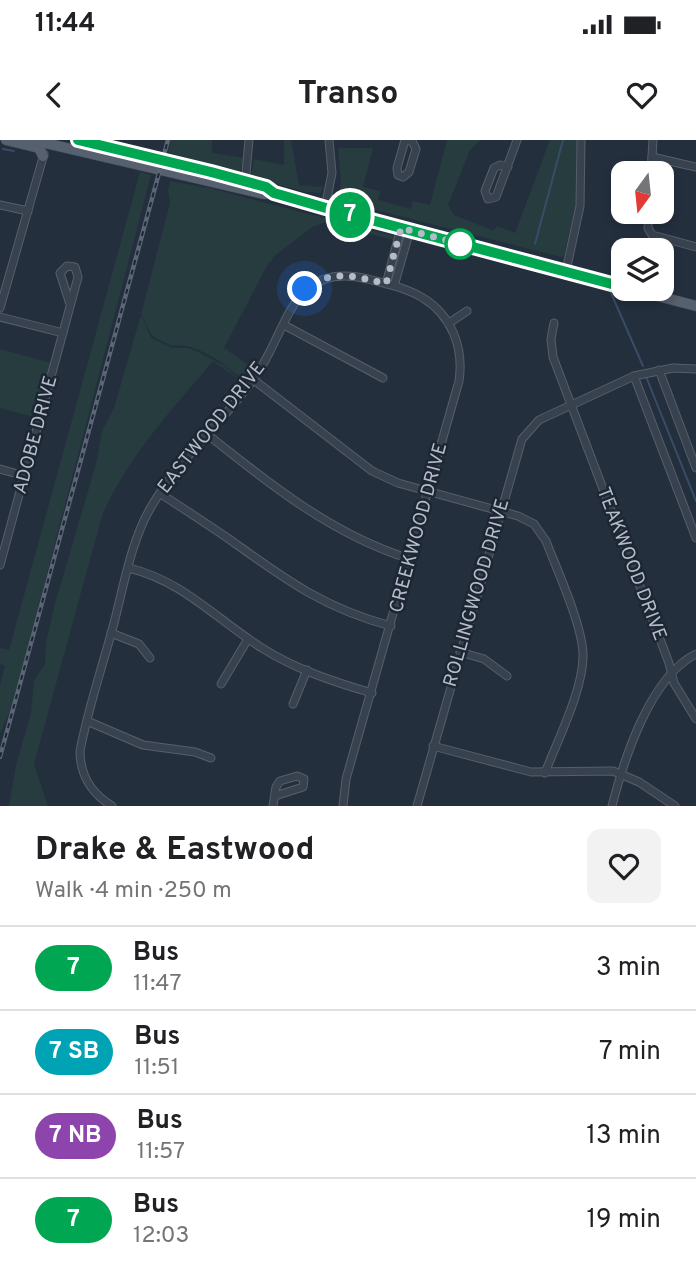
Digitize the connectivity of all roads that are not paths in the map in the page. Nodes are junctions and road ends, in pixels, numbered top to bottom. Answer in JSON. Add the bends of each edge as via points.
{"nodes":[{"id":1,"x":6,"y":140,"type":"edge"},
{"id":2,"x":32,"y":140,"type":"edge"},
{"id":3,"x":79,"y":140,"type":"edge"},
{"id":4,"x":248,"y":140,"type":"edge"},
{"id":5,"x":329,"y":140,"type":"edge"},
{"id":6,"x":517,"y":140,"type":"edge"},
{"id":7,"x":581,"y":140,"type":"edge"},
{"id":8,"x":653,"y":140,"type":"edge"},
{"id":9,"x":49,"y":141,"type":"edge"},
{"id":10,"x":405,"y":141,"type":"edge"},
{"id":11,"x":128,"y":152,"type":"junction"},
{"id":12,"x":43,"y":156,"type":"junction"},
{"id":13,"x":652,"y":157,"type":"junction"},
{"id":14,"x":652,"y":161,"type":"edge"},
{"id":15,"x":508,"y":167,"type":"junction"},
{"id":16,"x":696,"y":167,"type":"edge"},
{"id":17,"x":244,"y":176,"type":"junction"},
{"id":18,"x":206,"y":180,"type":"junction"},
{"id":19,"x":274,"y":193,"type":"junction"},
{"id":20,"x":0,"y":205,"type":"edge"},
{"id":21,"x":326,"y":208,"type":"junction"},
{"id":22,"x":28,"y":211,"type":"junction"},
{"id":23,"x":648,"y":224,"type":"edge"},
{"id":24,"x":405,"y":229,"type":"junction"},
{"id":25,"x":696,"y":247,"type":"edge"},
{"id":26,"x":565,"y":271,"type":"junction"},
{"id":27,"x":611,"y":284,"type":"edge"},
{"id":28,"x":390,"y":285,"type":"junction"},
{"id":29,"x":674,"y":300,"type":"edge"},
{"id":30,"x":70,"y":304,"type":"junction"},
{"id":31,"x":696,"y":306,"type":"edge"},
{"id":32,"x":0,"y":308,"type":"edge"},
{"id":33,"x":467,"y":311,"type":"dead end"},
{"id":34,"x":0,"y":317,"type":"edge"},
{"id":35,"x":449,"y":323,"type":"junction"},
{"id":36,"x":554,"y":323,"type":"dead end"},
{"id":37,"x":284,"y":325,"type":"junction"},
{"id":38,"x":63,"y":333,"type":"junction"},
{"id":39,"x":696,"y":369,"type":"edge"},
{"id":40,"x":659,"y":370,"type":"junction"},
{"id":41,"x":634,"y":376,"type":"junction"},
{"id":42,"x":383,"y":378,"type":"dead end"},
{"id":43,"x":254,"y":380,"type":"junction"},
{"id":44,"x":570,"y":406,"type":"junction"},
{"id":45,"x":207,"y":434,"type":"junction"},
{"id":46,"x":696,"y":468,"type":"edge"},
{"id":47,"x":0,"y":469,"type":"edge"},
{"id":48,"x":25,"y":476,"type":"junction"},
{"id":49,"x":429,"y":491,"type":"junction"},
{"id":50,"x":161,"y":494,"type":"junction"},
{"id":51,"x":500,"y":510,"type":"junction"},
{"id":52,"x":696,"y":538,"type":"edge"},
{"id":53,"x":410,"y":559,"type":"junction"},
{"id":54,"x":0,"y":565,"type":"edge"},
{"id":55,"x":129,"y":568,"type":"junction"},
{"id":56,"x":391,"y":626,"type":"junction"},
{"id":57,"x":111,"y":633,"type":"junction"},
{"id":58,"x":248,"y":639,"type":"junction"},
{"id":59,"x":460,"y":652,"type":"junction"},
{"id":60,"x":696,"y":654,"type":"edge"},
{"id":61,"x":150,"y":659,"type":"dead end"},
{"id":62,"x":307,"y":670,"type":"junction"},
{"id":63,"x":673,"y":672,"type":"junction"},
{"id":64,"x":507,"y":676,"type":"dead end"},
{"id":65,"x":221,"y":684,"type":"dead end"},
{"id":66,"x":372,"y":693,"type":"junction"},
{"id":67,"x":293,"y":704,"type":"dead end"},
{"id":68,"x":696,"y":719,"type":"edge"},
{"id":69,"x":86,"y":721,"type":"junction"},
{"id":70,"x":433,"y":746,"type":"junction"},
{"id":71,"x":211,"y":758,"type":"dead end"},
{"id":72,"x":545,"y":773,"type":"junction"},
{"id":73,"x":621,"y":774,"type":"junction"},
{"id":74,"x":275,"y":796,"type":"dead end"},
{"id":75,"x":112,"y":806,"type":"edge"},
{"id":76,"x":273,"y":806,"type":"edge"},
{"id":77,"x":343,"y":806,"type":"edge"},
{"id":78,"x":417,"y":806,"type":"edge"},
{"id":79,"x":611,"y":806,"type":"edge"},
{"id":80,"x":676,"y":806,"type":"edge"}],
"edges":[{"from":1,"to":12,"type":"main road","via":[[33,146]]},
{"from":2,"to":9,"type":"main road"},
{"from":3,"to":11,"type":"main road"},
{"from":4,"to":17,"type":"street"},
{"from":5,"to":21,"type":"street","via":[[332,173]]},
{"from":6,"to":15,"type":"street"},
{"from":7,"to":26,"type":"street","via":[[580,206]]},
{"from":8,"to":13,"type":"street"},
{"from":9,"to":11,"type":"main road"},
{"from":9,"to":12,"type":"street"},
{"from":9,"to":18,"type":"main road"},
{"from":10,"to":10,"type":"street","via":[[412,141],[416,149],[409,172],[402,177],[397,168]]},
{"from":11,"to":17,"type":"main road"},
{"from":12,"to":22,"type":"street"},
{"from":13,"to":14,"type":"street"},
{"from":13,"to":16,"type":"street"},
{"from":15,"to":15,"type":"street","via":[[494,168],[485,191],[488,199],[496,197]]},
{"from":17,"to":18,"type":"main road","via":[[236,183],[215,177]]},
{"from":17,"to":19,"type":"main road"},
{"from":18,"to":19,"type":"main road"},
{"from":19,"to":21,"type":"main road"},
{"from":20,"to":22,"type":"street"},
{"from":21,"to":24,"type":"main road"},
{"from":22,"to":32,"type":"street"},
{"from":23,"to":25,"type":"street","via":[[652,234]]},
{"from":24,"to":26,"type":"main road"},
{"from":24,"to":28,"type":"street"},
{"from":26,"to":27,"type":"main road"},
{"from":28,"to":35,"type":"street","name":"CREEKWOOD DRIVE","via":[[425,299]]},
{"from":28,"to":37,"type":"street","name":"EASTWOOD DRIVE","via":[[344,275],[321,279],[305,289]]},
{"from":29,"to":31,"type":"main road"},
{"from":30,"to":30,"type":"street","name":"ADOBE DRIVE","via":[[60,274],[67,266],[78,273]]},
{"from":30,"to":38,"type":"street","name":"ADOBE DRIVE"},
{"from":33,"to":35,"type":"street"},
{"from":34,"to":38,"type":"street"},
{"from":35,"to":49,"type":"street","name":"CREEKWOOD DRIVE","via":[[459,352],[460,373]]},
{"from":36,"to":44,"type":"street","name":"TEAKWOOD DRIVE","via":[[553,357]]},
{"from":37,"to":42,"type":"street"},
{"from":37,"to":43,"type":"street","name":"EASTWOOD DRIVE"},
{"from":38,"to":48,"type":"street","name":"ADOBE DRIVE"},
{"from":39,"to":40,"type":"street","name":"ROLLINGWOOD DRIVE"},
{"from":40,"to":41,"type":"street","name":"ROLLINGWOOD DRIVE"},
{"from":40,"to":46,"type":"street"},
{"from":41,"to":44,"type":"street","name":"ROLLINGWOOD DRIVE"},
{"from":41,"to":52,"type":"street"},
{"from":43,"to":45,"type":"street","name":"EASTWOOD DRIVE"},
{"from":43,"to":49,"type":"street","via":[[372,471],[398,484]]},
{"from":44,"to":51,"type":"street","name":"ROLLINGWOOD DRIVE","via":[[539,420],[522,439]]},
{"from":44,"to":63,"type":"street","name":"TEAKWOOD DRIVE"},
{"from":45,"to":50,"type":"street","name":"EASTWOOD DRIVE"},
{"from":45,"to":53,"type":"street","via":[[331,526]]},
{"from":47,"to":48,"type":"street"},
{"from":48,"to":54,"type":"street","name":"ADOBE DRIVE"},
{"from":49,"to":51,"type":"street"},
{"from":49,"to":53,"type":"street","name":"CREEKWOOD DRIVE"},
{"from":50,"to":55,"type":"street","name":"EASTWOOD DRIVE","via":[[142,527]]},
{"from":50,"to":56,"type":"street","via":[[308,594]]},
{"from":51,"to":59,"type":"street","name":"ROLLINGWOOD DRIVE"},
{"from":51,"to":72,"type":"street","via":[[529,521],[544,537],[582,647],[577,688]]},
{"from":53,"to":56,"type":"street","name":"CREEKWOOD DRIVE"},
{"from":55,"to":57,"type":"street","name":"EASTWOOD DRIVE"},
{"from":55,"to":58,"type":"street","via":[[178,586]]},
{"from":56,"to":66,"type":"street","name":"CREEKWOOD DRIVE"},
{"from":57,"to":61,"type":"street","via":[[139,644]]},
{"from":57,"to":69,"type":"street","name":"EASTWOOD DRIVE"},
{"from":58,"to":62,"type":"street"},
{"from":58,"to":65,"type":"street"},
{"from":59,"to":64,"type":"street","via":[[484,659]]},
{"from":59,"to":70,"type":"street","name":"ROLLINGWOOD DRIVE"},
{"from":60,"to":63,"type":"street"},
{"from":62,"to":66,"type":"street"},
{"from":62,"to":67,"type":"street"},
{"from":63,"to":68,"type":"street","name":"TEAKWOOD DRIVE"},
{"from":63,"to":73,"type":"street","via":[[644,715]]},
{"from":66,"to":77,"type":"street","name":"CREEKWOOD DRIVE","via":[[346,779]]},
{"from":69,"to":71,"type":"street","via":[[143,745]]},
{"from":69,"to":75,"type":"street","name":"EASTWOOD DRIVE","via":[[81,766],[92,789]]},
{"from":70,"to":72,"type":"street"},
{"from":70,"to":78,"type":"street","name":"ROLLINGWOOD DRIVE"},
{"from":72,"to":73,"type":"street","via":[[603,770]]},
{"from":73,"to":79,"type":"street"},
{"from":73,"to":80,"type":"street"},
{"from":74,"to":76,"type":"street"}]}
